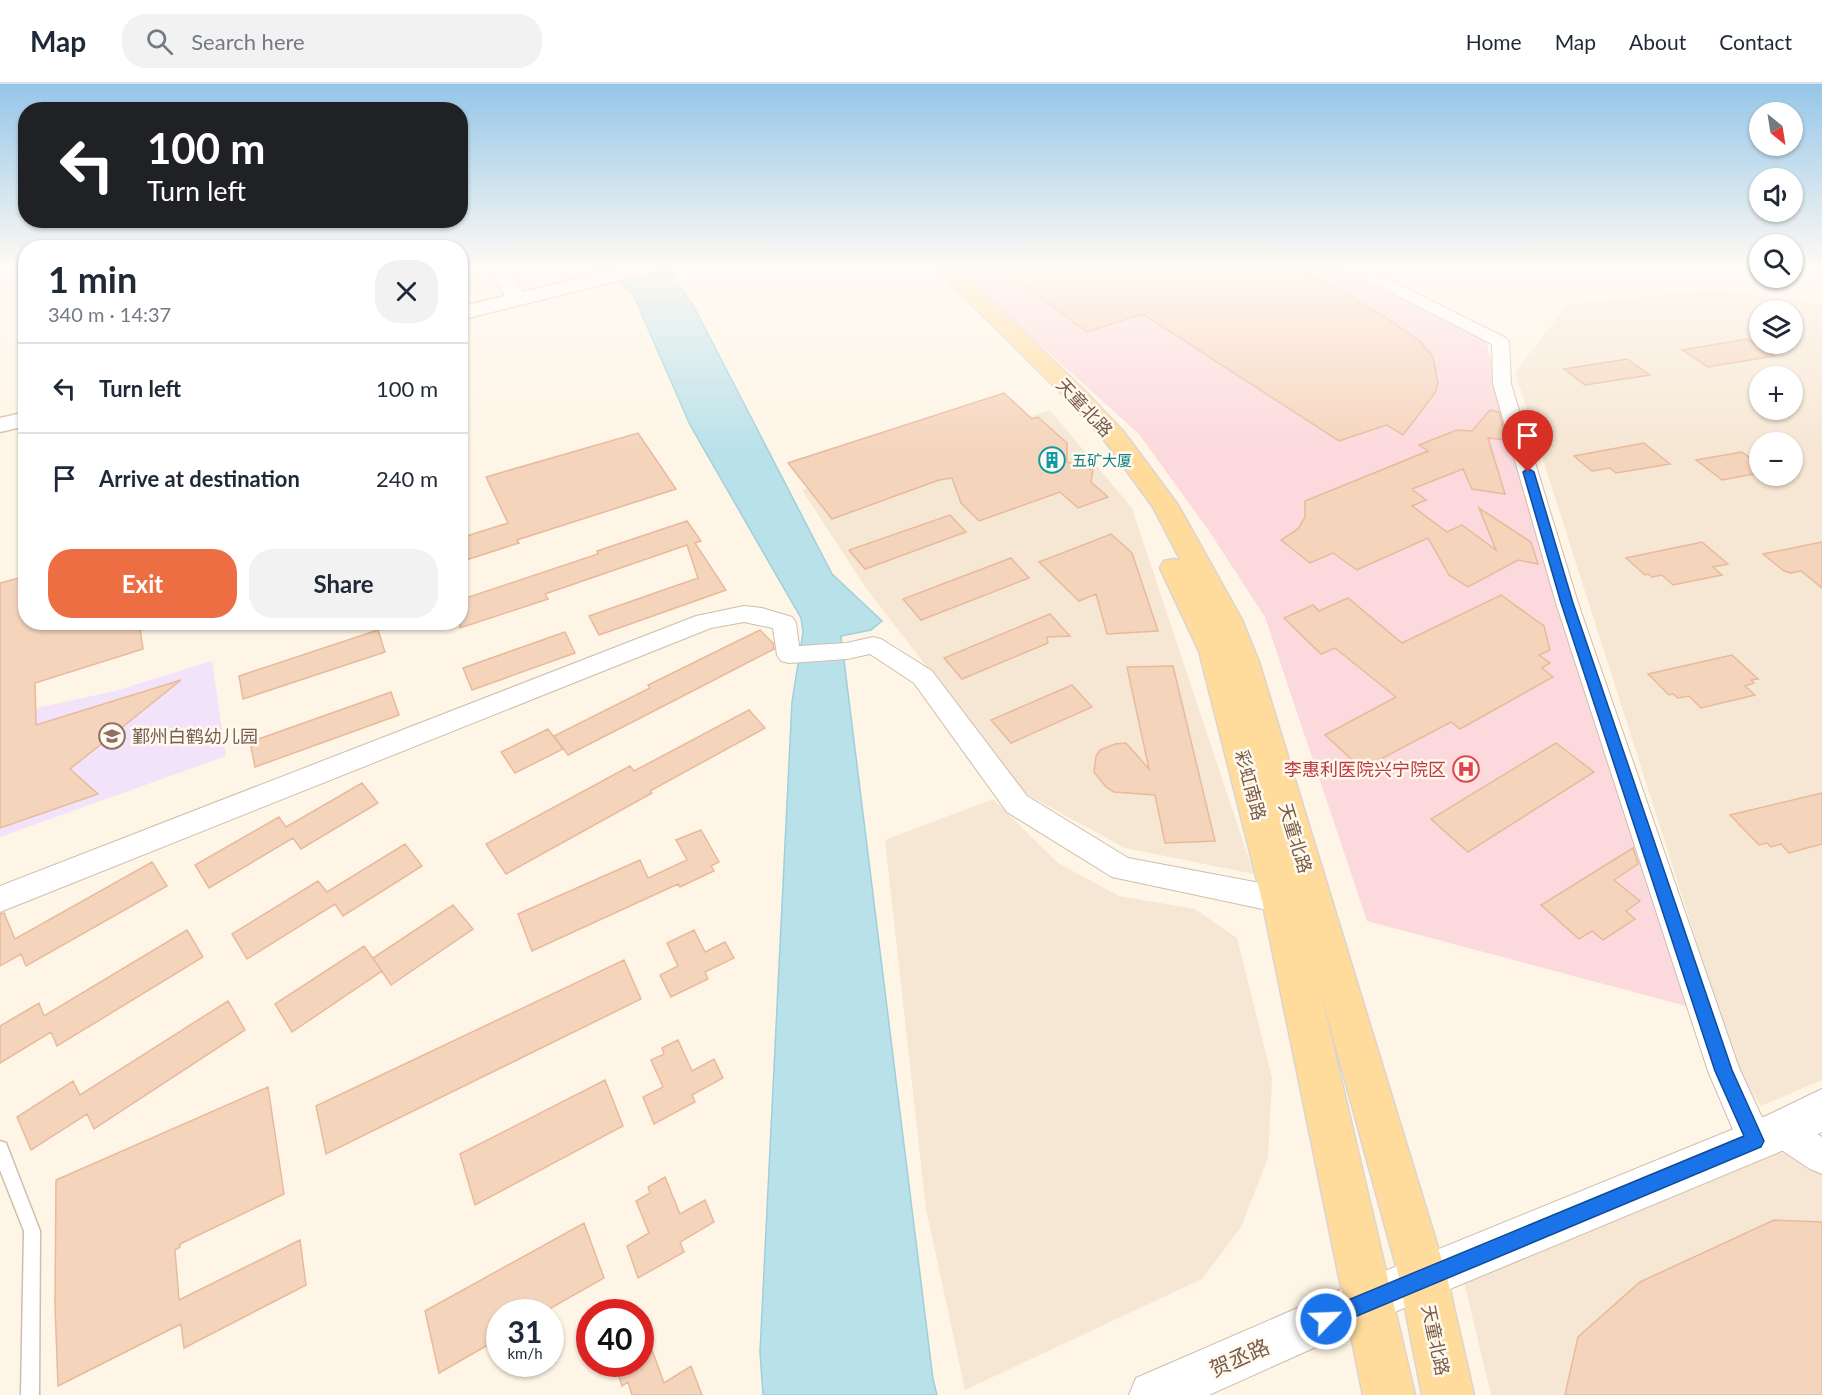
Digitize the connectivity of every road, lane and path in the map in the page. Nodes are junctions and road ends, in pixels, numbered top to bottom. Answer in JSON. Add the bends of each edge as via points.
{"nodes":[{"id":1,"x":986,"y":327,"type":"edge"},
{"id":2,"x":1006,"y":327,"type":"edge"},
{"id":3,"x":1470,"y":327,"type":"edge"},
{"id":4,"x":18,"y":412,"type":"edge"},
{"id":5,"x":0,"y":416,"type":"edge"},
{"id":6,"x":18,"y":421,"type":"edge"},
{"id":7,"x":0,"y":425,"type":"edge"},
{"id":8,"x":0,"y":899,"type":"edge"},
{"id":9,"x":1281,"y":900,"type":"junction"},
{"id":10,"x":1822,"y":1110,"type":"edge"},
{"id":11,"x":1768,"y":1135,"type":"junction"},
{"id":12,"x":0,"y":1149,"type":"edge"},
{"id":13,"x":1822,"y":1157,"type":"edge"},
{"id":14,"x":1424,"y":1277,"type":"junction"},
{"id":15,"x":1369,"y":1300,"type":"junction"},
{"id":16,"x":30,"y":1395,"type":"edge"},
{"id":17,"x":1153,"y":1395,"type":"edge"},
{"id":18,"x":1389,"y":1395,"type":"edge"},
{"id":19,"x":1448,"y":1395,"type":"edge"}],
"edges":[{"from":1,"to":9,"type":"main road","name":"彩虹南路","via":[[1098,441],[1143,507],[1214,651]]},
{"from":2,"to":14,"type":"main road","name":"天童北路","via":[[1114,436],[1165,505],[1227,620],[1244,662],[1309,878]]},
{"from":3,"to":11,"type":"street","via":[[1500,342],[1502,384],[1567,603],[1724,1071]]},
{"from":4,"to":5,"type":"main road"},
{"from":6,"to":7,"type":"main road"},
{"from":8,"to":9,"type":"street","via":[[704,622],[735,614],[759,614],[784,622],[789,655],[873,645],[923,677],[1017,804],[1122,869]]},
{"from":9,"to":15,"type":"main road","name":"彩虹南路"},
{"from":10,"to":11,"type":"street","name":"贺丞路"},
{"from":11,"to":13,"type":"street"},
{"from":11,"to":14,"type":"street","name":"贺丞路"},
{"from":12,"to":16,"type":"lane","via":[[32,1231]]},
{"from":14,"to":15,"type":"street","name":"贺丞路"},
{"from":14,"to":19,"type":"main road","name":"天童北路"},
{"from":15,"to":17,"type":"street","name":"贺丞路"},
{"from":15,"to":18,"type":"main road","name":"彩虹南路"}]}
